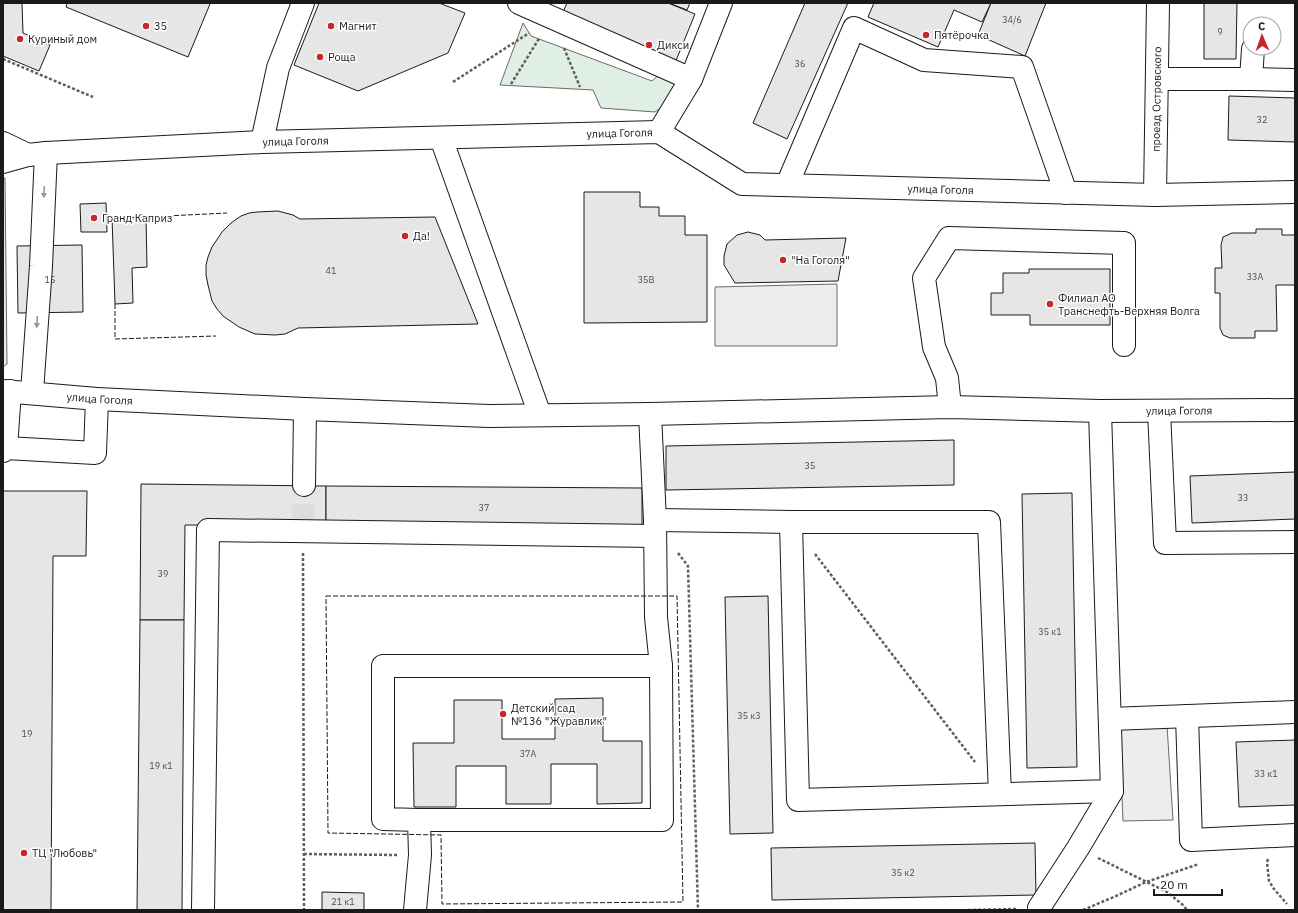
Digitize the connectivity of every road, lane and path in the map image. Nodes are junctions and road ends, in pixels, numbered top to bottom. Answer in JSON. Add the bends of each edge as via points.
{"nodes":[{"id":1,"x":303,"y":3,"type":"edge"},
{"id":2,"x":519,"y":3,"type":"edge"},
{"id":3,"x":720,"y":3,"type":"edge"},
{"id":4,"x":1158,"y":3,"type":"edge"},
{"id":5,"x":551,"y":13,"type":"edge"},
{"id":6,"x":1253,"y":56,"type":"edge"},
{"id":7,"x":3,"y":59,"type":"edge"},
{"id":8,"x":690,"y":79,"type":"junction"},
{"id":9,"x":1157,"y":79,"type":"junction"},
{"id":10,"x":1251,"y":79,"type":"junction"},
{"id":11,"x":1295,"y":80,"type":"edge"},
{"id":12,"x":453,"y":82,"type":"dead end"},
{"id":13,"x":511,"y":84,"type":"dead end"},
{"id":14,"x":580,"y":87,"type":"dead end"},
{"id":15,"x":93,"y":97,"type":"dead end"},
{"id":16,"x":660,"y":132,"type":"junction"},
{"id":17,"x":441,"y":138,"type":"junction"},
{"id":18,"x":262,"y":142,"type":"junction"},
{"id":19,"x":3,"y":143,"type":"edge"},
{"id":20,"x":37,"y":154,"type":"junction"},
{"id":21,"x":3,"y":162,"type":"edge"},
{"id":22,"x":787,"y":185,"type":"junction"},
{"id":23,"x":1295,"y":192,"type":"edge"},
{"id":24,"x":1066,"y":193,"type":"junction"},
{"id":25,"x":1155,"y":195,"type":"junction"},
{"id":26,"x":1124,"y":345,"type":"dead end"},
{"id":27,"x":6,"y":391,"type":"edge"},
{"id":28,"x":32,"y":392,"type":"junction"},
{"id":29,"x":97,"y":399,"type":"junction"},
{"id":30,"x":950,"y":407,"type":"junction"},
{"id":31,"x":305,"y":409,"type":"junction"},
{"id":32,"x":1295,"y":410,"type":"edge"},
{"id":33,"x":1100,"y":411,"type":"junction"},
{"id":34,"x":1159,"y":411,"type":"junction"},
{"id":35,"x":650,"y":414,"type":"junction"},
{"id":36,"x":540,"y":415,"type":"junction"},
{"id":37,"x":4,"y":450,"type":"edge"},
{"id":38,"x":304,"y":485,"type":"tunnel mouth"},
{"id":39,"x":791,"y":522,"type":"junction"},
{"id":40,"x":655,"y":528,"type":"junction"},
{"id":41,"x":303,"y":529,"type":"junction"},
{"id":42,"x":1295,"y":542,"type":"edge"},
{"id":43,"x":675,"y":549,"type":"dead end"},
{"id":44,"x":661,"y":666,"type":"junction"},
{"id":45,"x":1295,"y":712,"type":"edge"},
{"id":46,"x":1187,"y":716,"type":"junction"},
{"id":47,"x":1110,"y":720,"type":"junction"},
{"id":48,"x":976,"y":763,"type":"dead end"},
{"id":49,"x":1112,"y":791,"type":"junction"},
{"id":50,"x":1000,"y":794,"type":"junction"},
{"id":51,"x":419,"y":820,"type":"junction"},
{"id":52,"x":1288,"y":835,"type":"edge"},
{"id":53,"x":1078,"y":848,"type":"junction"},
{"id":54,"x":304,"y":854,"type":"junction"},
{"id":55,"x":420,"y":855,"type":"junction"},
{"id":56,"x":1202,"y":863,"type":"dead end"},
{"id":57,"x":1146,"y":882,"type":"junction"},
{"id":58,"x":1287,"y":904,"type":"dead end"},
{"id":59,"x":1039,"y":908,"type":"joint"},
{"id":60,"x":203,"y":910,"type":"edge"},
{"id":61,"x":304,"y":910,"type":"edge"},
{"id":62,"x":416,"y":910,"type":"edge"},
{"id":63,"x":698,"y":910,"type":"edge"},
{"id":64,"x":968,"y":910,"type":"edge"},
{"id":65,"x":1083,"y":910,"type":"edge"},
{"id":66,"x":1187,"y":910,"type":"edge"}],
"edges":[{"from":1,"to":18,"type":"street","via":[[278,68]]},
{"from":2,"to":5,"type":"street"},
{"from":3,"to":8,"type":"street"},
{"from":4,"to":9,"type":"street","name":"проезд Островского"},
{"from":5,"to":8,"type":"street"},
{"from":5,"to":12,"type":"path"},
{"from":5,"to":13,"type":"path"},
{"from":5,"to":14,"type":"path"},
{"from":6,"to":10,"type":"street"},
{"from":7,"to":15,"type":"path"},
{"from":8,"to":16,"type":"street"},
{"from":9,"to":10,"type":"street"},
{"from":9,"to":25,"type":"street","name":"проезд Островского"},
{"from":10,"to":11,"type":"street"},
{"from":16,"to":17,"type":"street","name":"улица Гоголя"},
{"from":16,"to":22,"type":"street","name":"улица Гоголя","via":[[742,184]]},
{"from":17,"to":18,"type":"street","name":"улица Гоголя"},
{"from":17,"to":36,"type":"street"},
{"from":18,"to":20,"type":"street","name":"улица Гоголя"},
{"from":19,"to":20,"type":"street"},
{"from":20,"to":21,"type":"street","name":"улица Гоголя"},
{"from":20,"to":28,"type":"street","one_way":true,"via":[[41,266]]},
{"from":22,"to":24,"type":"street","name":"улица Гоголя"},
{"from":22,"to":24,"type":"street","via":[[854,28],[924,60],[1022,67]]},
{"from":23,"to":25,"type":"street","name":"улица Гоголя"},
{"from":24,"to":25,"type":"street","name":"улица Гоголя"},
{"from":26,"to":30,"type":"street","via":[[1124,243],[949,238],[924,278],[934,347],[947,378]]},
{"from":27,"to":28,"type":"street","name":"улица Гоголя"},
{"from":27,"to":37,"type":"street"},
{"from":28,"to":29,"type":"street","name":"улица Гоголя"},
{"from":29,"to":31,"type":"street","name":"улица Гоголя"},
{"from":29,"to":37,"type":"street","via":[[95,452]]},
{"from":30,"to":33,"type":"street","name":"улица Гоголя"},
{"from":30,"to":35,"type":"street","name":"улица Гоголя"},
{"from":31,"to":36,"type":"street","name":"улица Гоголя","via":[[489,416]]},
{"from":31,"to":38,"type":"street"},
{"from":32,"to":34,"type":"street","name":"улица Гоголя"},
{"from":33,"to":34,"type":"street","name":"улица Гоголя"},
{"from":33,"to":47,"type":"street"},
{"from":34,"to":42,"type":"street","via":[[1165,543]]},
{"from":35,"to":36,"type":"street","name":"улица Гоголя"},
{"from":35,"to":40,"type":"street"},
{"from":39,"to":40,"type":"street"},
{"from":39,"to":48,"type":"path"},
{"from":39,"to":50,"type":"street","via":[[989,522]]},
{"from":39,"to":50,"type":"street","via":[[798,800]]},
{"from":40,"to":41,"type":"street"},
{"from":40,"to":44,"type":"street","via":[[656,617]]},
{"from":41,"to":54,"type":"path"},
{"from":41,"to":60,"type":"street","via":[[208,530]]},
{"from":43,"to":63,"type":"path","via":[[688,566]]},
{"from":44,"to":51,"type":"street","via":[[662,820]]},
{"from":44,"to":51,"type":"street","via":[[383,666],[383,819]]},
{"from":45,"to":46,"type":"street"},
{"from":46,"to":47,"type":"street"},
{"from":46,"to":52,"type":"street","via":[[1191,840]]},
{"from":47,"to":49,"type":"street"},
{"from":49,"to":50,"type":"street"},
{"from":49,"to":53,"type":"street"},
{"from":51,"to":55,"type":"street"},
{"from":52,"to":58,"type":"path","via":[[1267,862],[1269,881]]},
{"from":53,"to":57,"type":"path"},
{"from":53,"to":59,"type":"street"},
{"from":54,"to":55,"type":"path"},
{"from":54,"to":61,"type":"path"},
{"from":55,"to":62,"type":"street"},
{"from":56,"to":57,"type":"path"},
{"from":57,"to":65,"type":"path"},
{"from":57,"to":66,"type":"path","via":[[1167,892]]},
{"from":59,"to":64,"type":"path"}]}
